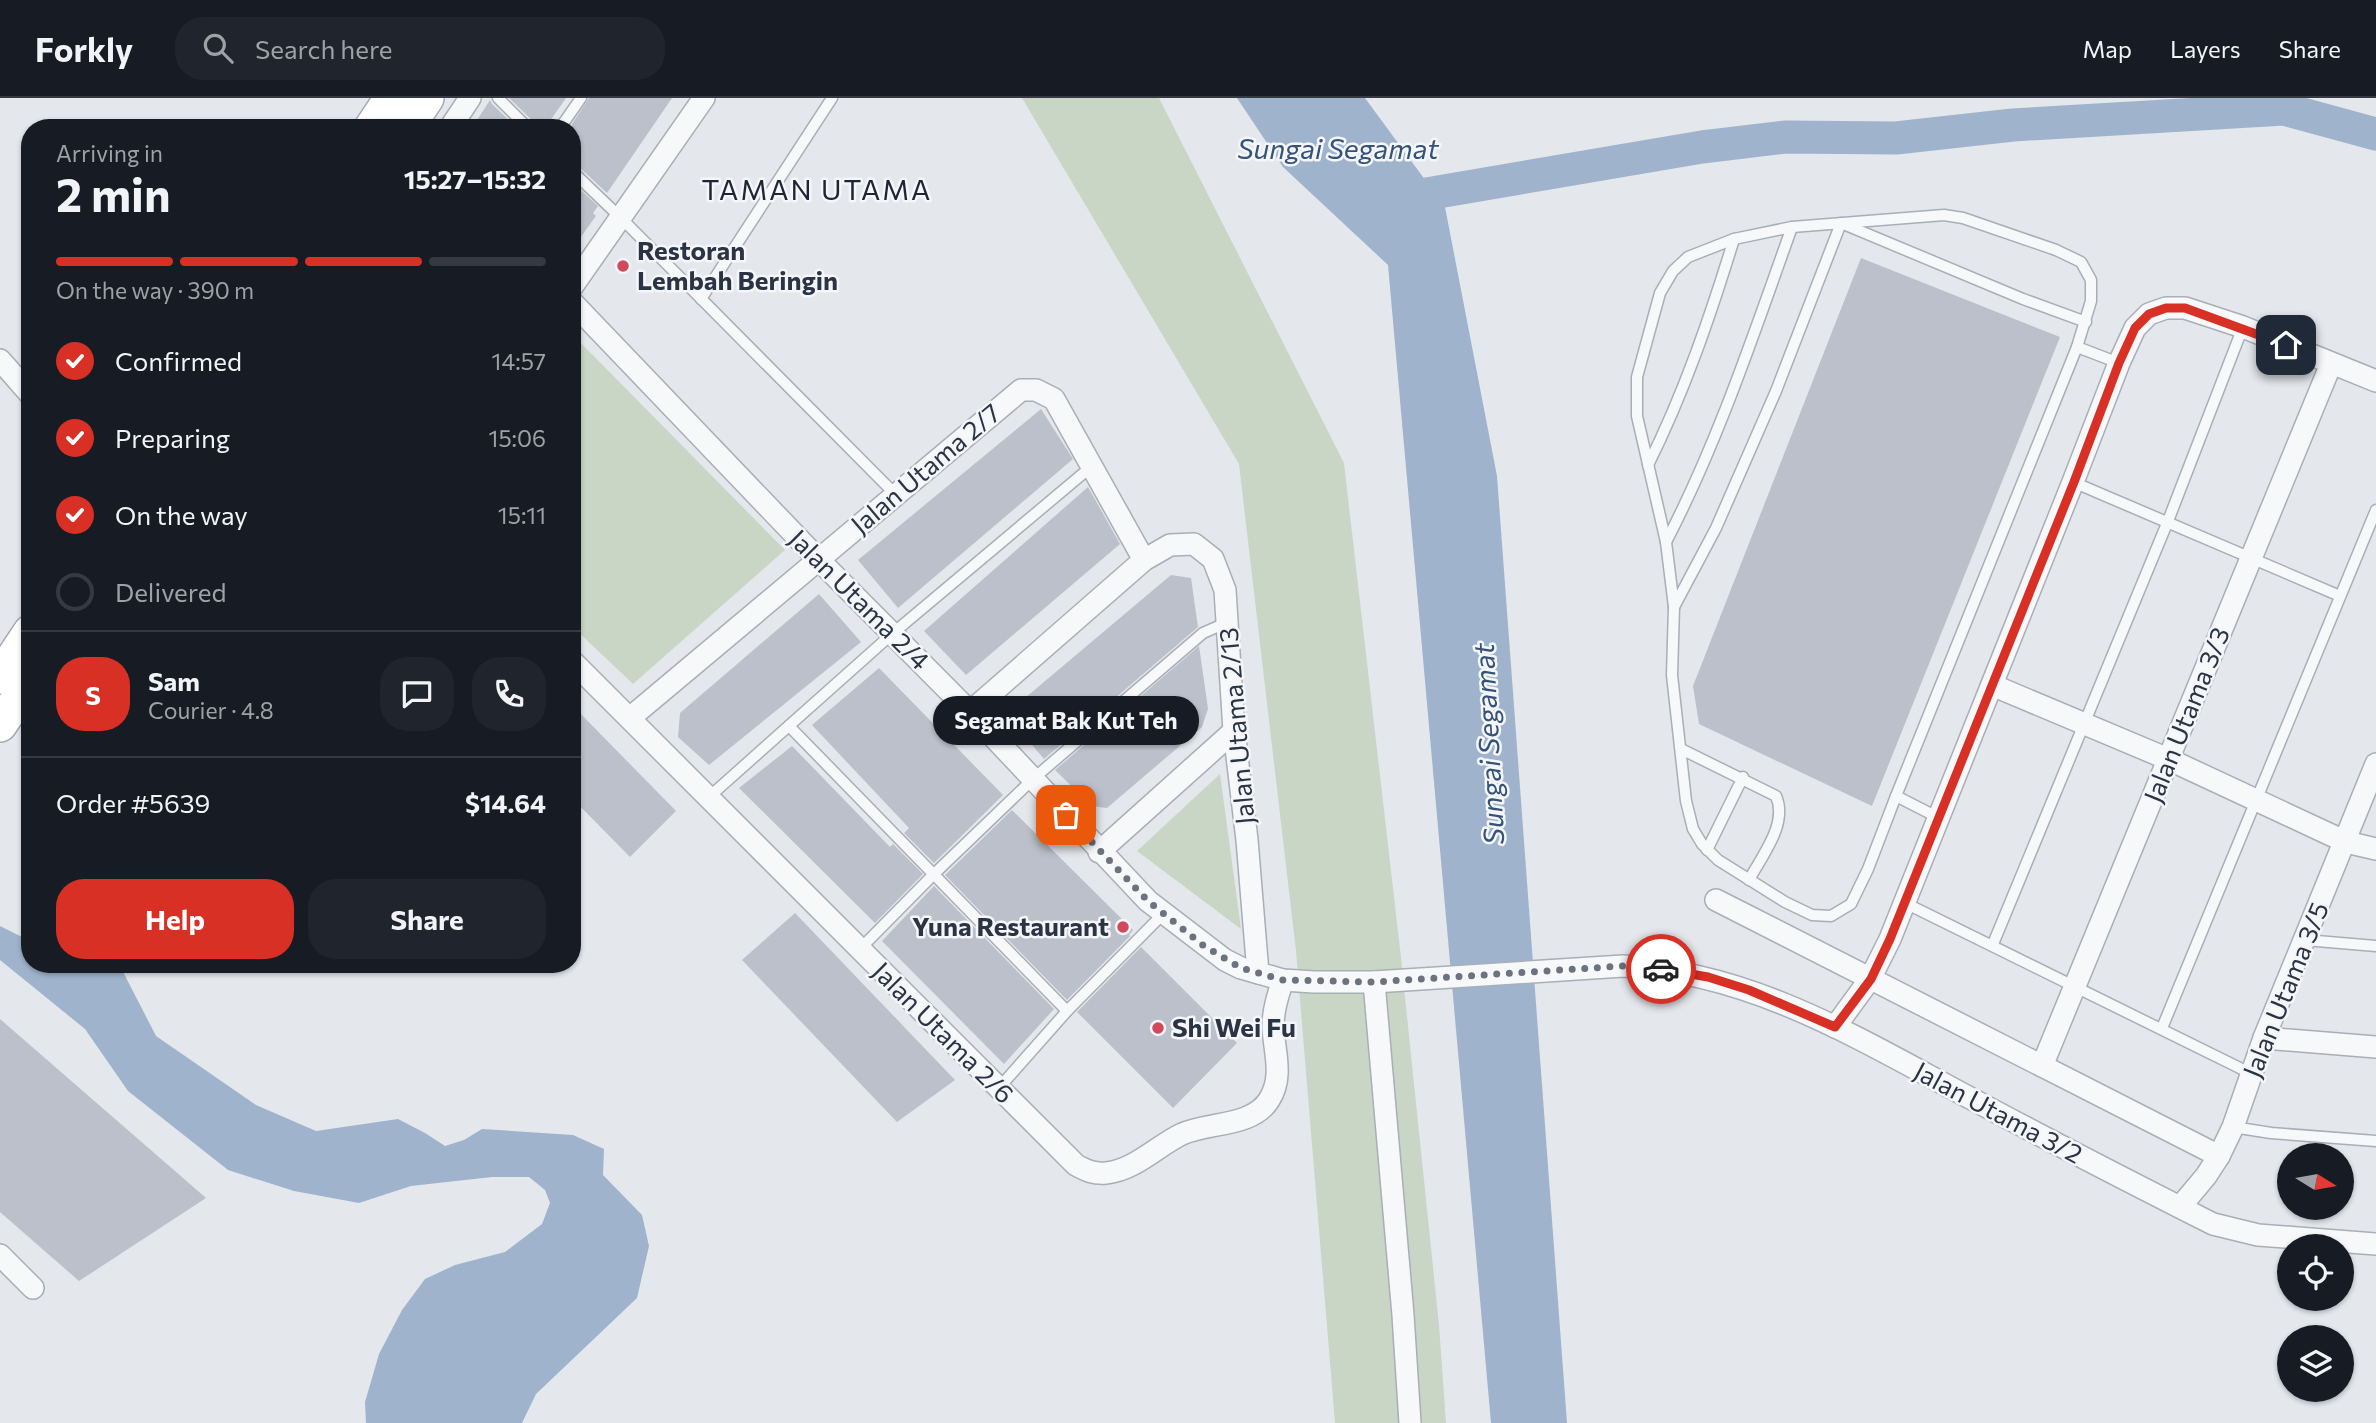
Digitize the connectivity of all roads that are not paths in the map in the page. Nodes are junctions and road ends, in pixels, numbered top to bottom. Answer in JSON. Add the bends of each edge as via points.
{"nodes":[{"id":1,"x":427,"y":98,"type":"edge"},
{"id":2,"x":470,"y":98,"type":"edge"},
{"id":3,"x":498,"y":98,"type":"edge"},
{"id":4,"x":581,"y":98,"type":"edge"},
{"id":5,"x":704,"y":98,"type":"edge"},
{"id":6,"x":832,"y":98,"type":"edge"},
{"id":7,"x":389,"y":119,"type":"edge"},
{"id":8,"x":456,"y":119,"type":"edge"},
{"id":9,"x":519,"y":119,"type":"edge"},
{"id":10,"x":566,"y":119,"type":"edge"},
{"id":11,"x":581,"y":180,"type":"edge"},
{"id":12,"x":622,"y":219,"type":"junction"},
{"id":13,"x":1841,"y":223,"type":"junction"},
{"id":14,"x":1792,"y":227,"type":"junction"},
{"id":15,"x":1734,"y":239,"type":"junction"},
{"id":16,"x":581,"y":275,"type":"edge"},
{"id":17,"x":701,"y":299,"type":"junction"},
{"id":18,"x":581,"y":311,"type":"edge"},
{"id":19,"x":2086,"y":322,"type":"junction"},
{"id":20,"x":2242,"y":327,"type":"junction"},
{"id":21,"x":2077,"y":347,"type":"junction"},
{"id":22,"x":0,"y":360,"type":"edge"},
{"id":23,"x":2119,"y":363,"type":"junction"},
{"id":24,"x":2331,"y":363,"type":"junction"},
{"id":25,"x":2376,"y":381,"type":"edge"},
{"id":26,"x":21,"y":384,"type":"edge"},
{"id":27,"x":1648,"y":465,"type":"junction"},
{"id":28,"x":1092,"y":466,"type":"junction"},
{"id":29,"x":2074,"y":482,"type":"junction"},
{"id":30,"x":895,"y":494,"type":"junction"},
{"id":31,"x":2376,"y":510,"type":"edge"},
{"id":32,"x":2168,"y":521,"type":"junction"},
{"id":33,"x":1666,"y":542,"type":"junction"},
{"id":34,"x":2251,"y":557,"type":"junction"},
{"id":35,"x":818,"y":559,"type":"junction"},
{"id":36,"x":1144,"y":559,"type":"junction"},
{"id":37,"x":2340,"y":596,"type":"junction"},
{"id":38,"x":1674,"y":607,"type":"junction"},
{"id":39,"x":1228,"y":622,"type":"junction"},
{"id":40,"x":892,"y":634,"type":"junction"},
{"id":41,"x":21,"y":646,"type":"edge"},
{"id":42,"x":581,"y":670,"type":"edge"},
{"id":43,"x":0,"y":677,"type":"edge"},
{"id":44,"x":1992,"y":685,"type":"junction"},
{"id":45,"x":21,"y":694,"type":"edge"},
{"id":46,"x":970,"y":712,"type":"junction"},
{"id":47,"x":631,"y":717,"type":"junction"},
{"id":48,"x":2085,"y":723,"type":"junction"},
{"id":49,"x":0,"y":725,"type":"edge"},
{"id":50,"x":789,"y":726,"type":"junction"},
{"id":51,"x":1234,"y":731,"type":"junction"},
{"id":52,"x":1681,"y":748,"type":"junction"},
{"id":53,"x":2168,"y":759,"type":"junction"},
{"id":54,"x":2376,"y":764,"type":"edge"},
{"id":55,"x":1743,"y":777,"type":"junction"},
{"id":56,"x":1033,"y":779,"type":"junction"},
{"id":57,"x":1896,"y":796,"type":"junction"},
{"id":58,"x":709,"y":797,"type":"junction"},
{"id":59,"x":2257,"y":799,"type":"junction"},
{"id":60,"x":1939,"y":818,"type":"junction"},
{"id":61,"x":2346,"y":842,"type":"junction"},
{"id":62,"x":2376,"y":849,"type":"edge"},
{"id":63,"x":1707,"y":850,"type":"junction"},
{"id":64,"x":1099,"y":852,"type":"junction"},
{"id":65,"x":933,"y":875,"type":"junction"},
{"id":66,"x":1749,"y":880,"type":"junction"},
{"id":67,"x":1716,"y":900,"type":"dead end"},
{"id":68,"x":1905,"y":903,"type":"junction"},
{"id":69,"x":1163,"y":914,"type":"junction"},
{"id":70,"x":2305,"y":940,"type":"junction"},
{"id":71,"x":1993,"y":944,"type":"junction"},
{"id":72,"x":2376,"y":946,"type":"edge"},
{"id":73,"x":860,"y":949,"type":"junction"},
{"id":74,"x":1623,"y":966,"type":"joint"},
{"id":75,"x":1258,"y":973,"type":"junction"},
{"id":76,"x":1871,"y":979,"type":"junction"},
{"id":77,"x":1283,"y":980,"type":"junction"},
{"id":78,"x":1383,"y":982,"type":"junction"},
{"id":79,"x":2075,"y":986,"type":"junction"},
{"id":80,"x":1067,"y":1011,"type":"junction"},
{"id":81,"x":1835,"y":1027,"type":"junction"},
{"id":82,"x":2162,"y":1028,"type":"junction"},
{"id":83,"x":2264,"y":1038,"type":"junction"},
{"id":84,"x":2376,"y":1046,"type":"edge"},
{"id":85,"x":2042,"y":1066,"type":"junction"},
{"id":86,"x":2252,"y":1074,"type":"junction"},
{"id":87,"x":998,"y":1089,"type":"junction"},
{"id":88,"x":2233,"y":1127,"type":"junction"},
{"id":89,"x":2376,"y":1141,"type":"edge"},
{"id":90,"x":2219,"y":1156,"type":"junction"},
{"id":91,"x":2179,"y":1207,"type":"junction"},
{"id":92,"x":2376,"y":1244,"type":"edge"},
{"id":93,"x":0,"y":1255,"type":"edge"},
{"id":94,"x":33,"y":1288,"type":"dead end"},
{"id":95,"x":1410,"y":1423,"type":"edge"}],
"edges":[{"from":1,"to":7,"type":"main road"},
{"from":2,"to":8,"type":"street"},
{"from":3,"to":9,"type":"lane"},
{"from":4,"to":10,"type":"lane"},
{"from":5,"to":12,"type":"street"},
{"from":6,"to":17,"type":"lane"},
{"from":11,"to":12,"type":"lane"},
{"from":12,"to":16,"type":"street"},
{"from":12,"to":17,"type":"lane"},
{"from":13,"to":14,"type":"lane"},
{"from":13,"to":19,"type":"lane"},
{"from":13,"to":19,"type":"lane","via":[[1944,215],[2056,250],[2081,262],[2091,280]]},
{"from":13,"to":38,"type":"lane","via":[[1776,391],[1716,528]]},
{"from":14,"to":15,"type":"lane"},
{"from":14,"to":33,"type":"lane","via":[[1689,498]]},
{"from":15,"to":27,"type":"lane","via":[[1702,338]]},
{"from":15,"to":27,"type":"lane","via":[[1688,257],[1660,293],[1637,377],[1637,416]]},
{"from":17,"to":30,"type":"lane"},
{"from":18,"to":35,"type":"street","name":"Jalan Utama 2/4"},
{"from":19,"to":21,"type":"lane"},
{"from":20,"to":23,"type":"street","via":[[2185,308],[2166,308],[2149,314],[2135,328]]},
{"from":20,"to":24,"type":"street"},
{"from":20,"to":32,"type":"lane"},
{"from":21,"to":23,"type":"lane"},
{"from":21,"to":57,"type":"lane"},
{"from":22,"to":26,"type":"street"},
{"from":23,"to":29,"type":"street"},
{"from":24,"to":25,"type":"street"},
{"from":24,"to":34,"type":"street","name":"Jalan Utama 3/3"},
{"from":27,"to":33,"type":"lane"},
{"from":28,"to":30,"type":"street","name":"Jalan Utama 2/7","via":[[1054,399],[1036,390],[1021,390]]},
{"from":28,"to":36,"type":"street","name":"Jalan Utama 2/7"},
{"from":28,"to":40,"type":"lane"},
{"from":29,"to":32,"type":"lane"},
{"from":29,"to":44,"type":"street"},
{"from":30,"to":35,"type":"street","name":"Jalan Utama 2/7"},
{"from":31,"to":37,"type":"lane"},
{"from":32,"to":34,"type":"lane"},
{"from":32,"to":48,"type":"lane"},
{"from":33,"to":38,"type":"lane"},
{"from":34,"to":37,"type":"lane"},
{"from":34,"to":53,"type":"street","name":"Jalan Utama 3/3"},
{"from":35,"to":40,"type":"street","name":"Jalan Utama 2/4"},
{"from":35,"to":47,"type":"street","name":"Jalan Utama 2/7"},
{"from":36,"to":39,"type":"street","name":"Jalan Utama 2/13","via":[[1170,545],[1194,544],[1213,559],[1226,590]]},
{"from":36,"to":46,"type":"street","name":"Jalan Utama 2/13"},
{"from":37,"to":59,"type":"lane"},
{"from":38,"to":52,"type":"lane","via":[[1672,675]]},
{"from":39,"to":51,"type":"street","name":"Jalan Utama 2/13"},
{"from":39,"to":56,"type":"lane","via":[[1203,633]]},
{"from":40,"to":46,"type":"street","name":"Jalan Utama 2/4"},
{"from":40,"to":50,"type":"lane"},
{"from":41,"to":43,"type":"main road"},
{"from":42,"to":47,"type":"street","name":"Jalan Utama 2/6"},
{"from":44,"to":48,"type":"street"},
{"from":44,"to":60,"type":"street"},
{"from":45,"to":49,"type":"main road"},
{"from":46,"to":56,"type":"street","name":"Jalan Utama 2/4"},
{"from":47,"to":58,"type":"street","name":"Jalan Utama 2/6"},
{"from":48,"to":53,"type":"street"},
{"from":48,"to":71,"type":"lane"},
{"from":50,"to":58,"type":"lane"},
{"from":50,"to":65,"type":"lane"},
{"from":51,"to":64,"type":"street"},
{"from":51,"to":75,"type":"street","name":"Jalan Utama 2/13"},
{"from":52,"to":55,"type":"lane"},
{"from":52,"to":63,"type":"lane","via":[[1686,802],[1693,829]]},
{"from":53,"to":59,"type":"street"},
{"from":53,"to":79,"type":"street","name":"Jalan Utama 3/3"},
{"from":54,"to":61,"type":"street","name":"Jalan Utama 3/5"},
{"from":55,"to":63,"type":"lane"},
{"from":55,"to":66,"type":"lane","via":[[1776,796],[1781,808],[1779,823]]},
{"from":56,"to":64,"type":"street","name":"Jalan Utama 2/4"},
{"from":56,"to":65,"type":"lane"},
{"from":57,"to":60,"type":"lane"},
{"from":57,"to":66,"type":"lane","via":[[1850,904],[1831,916],[1812,915]]},
{"from":58,"to":73,"type":"street","name":"Jalan Utama 2/6"},
{"from":59,"to":61,"type":"street"},
{"from":59,"to":82,"type":"lane"},
{"from":60,"to":68,"type":"street"},
{"from":61,"to":62,"type":"street"},
{"from":61,"to":70,"type":"street","name":"Jalan Utama 3/5"},
{"from":63,"to":66,"type":"lane"},
{"from":64,"to":69,"type":"street","name":"Jalan Utama 2/4"},
{"from":65,"to":73,"type":"lane"},
{"from":65,"to":80,"type":"lane"},
{"from":67,"to":76,"type":"street"},
{"from":68,"to":71,"type":"lane"},
{"from":68,"to":76,"type":"street"},
{"from":69,"to":75,"type":"street","name":"Jalan Utama 2/4","via":[[1226,960]]},
{"from":69,"to":80,"type":"lane"},
{"from":70,"to":72,"type":"lane"},
{"from":70,"to":83,"type":"street","name":"Jalan Utama 3/5"},
{"from":71,"to":79,"type":"lane"},
{"from":73,"to":87,"type":"street","name":"Jalan Utama 2/6"},
{"from":74,"to":78,"type":"street","name":"Jalan Utama 2/4"},
{"from":74,"to":81,"type":"street","name":"Jalan Utama 3/2","via":[[1708,977]]},
{"from":75,"to":77,"type":"street","name":"Jalan Utama 2/4"},
{"from":76,"to":81,"type":"street"},
{"from":76,"to":85,"type":"street"},
{"from":77,"to":78,"type":"street","name":"Jalan Utama 2/4"},
{"from":77,"to":87,"type":"street","name":"Jalan Utama 2/6","via":[[1273,1028],[1277,1083],[1269,1100],[1256,1114],[1181,1135],[1109,1173],[1091,1173],[1076,1165]]},
{"from":78,"to":95,"type":"street"},
{"from":79,"to":82,"type":"lane"},
{"from":79,"to":85,"type":"street","name":"Jalan Utama 3/3"},
{"from":80,"to":87,"type":"lane"},
{"from":81,"to":91,"type":"street","name":"Jalan Utama 3/2"},
{"from":82,"to":86,"type":"lane"},
{"from":83,"to":84,"type":"street"},
{"from":83,"to":86,"type":"street","name":"Jalan Utama 3/5"},
{"from":85,"to":90,"type":"street"},
{"from":86,"to":88,"type":"street","name":"Jalan Utama 3/5"},
{"from":88,"to":89,"type":"lane"},
{"from":88,"to":90,"type":"street","name":"Jalan Utama 3/5"},
{"from":90,"to":91,"type":"street","name":"Jalan Utama 3/5"},
{"from":91,"to":92,"type":"street","name":"Jalan Utama 3/2","via":[[2213,1224],[2258,1235]]},
{"from":93,"to":94,"type":"street"}]}
